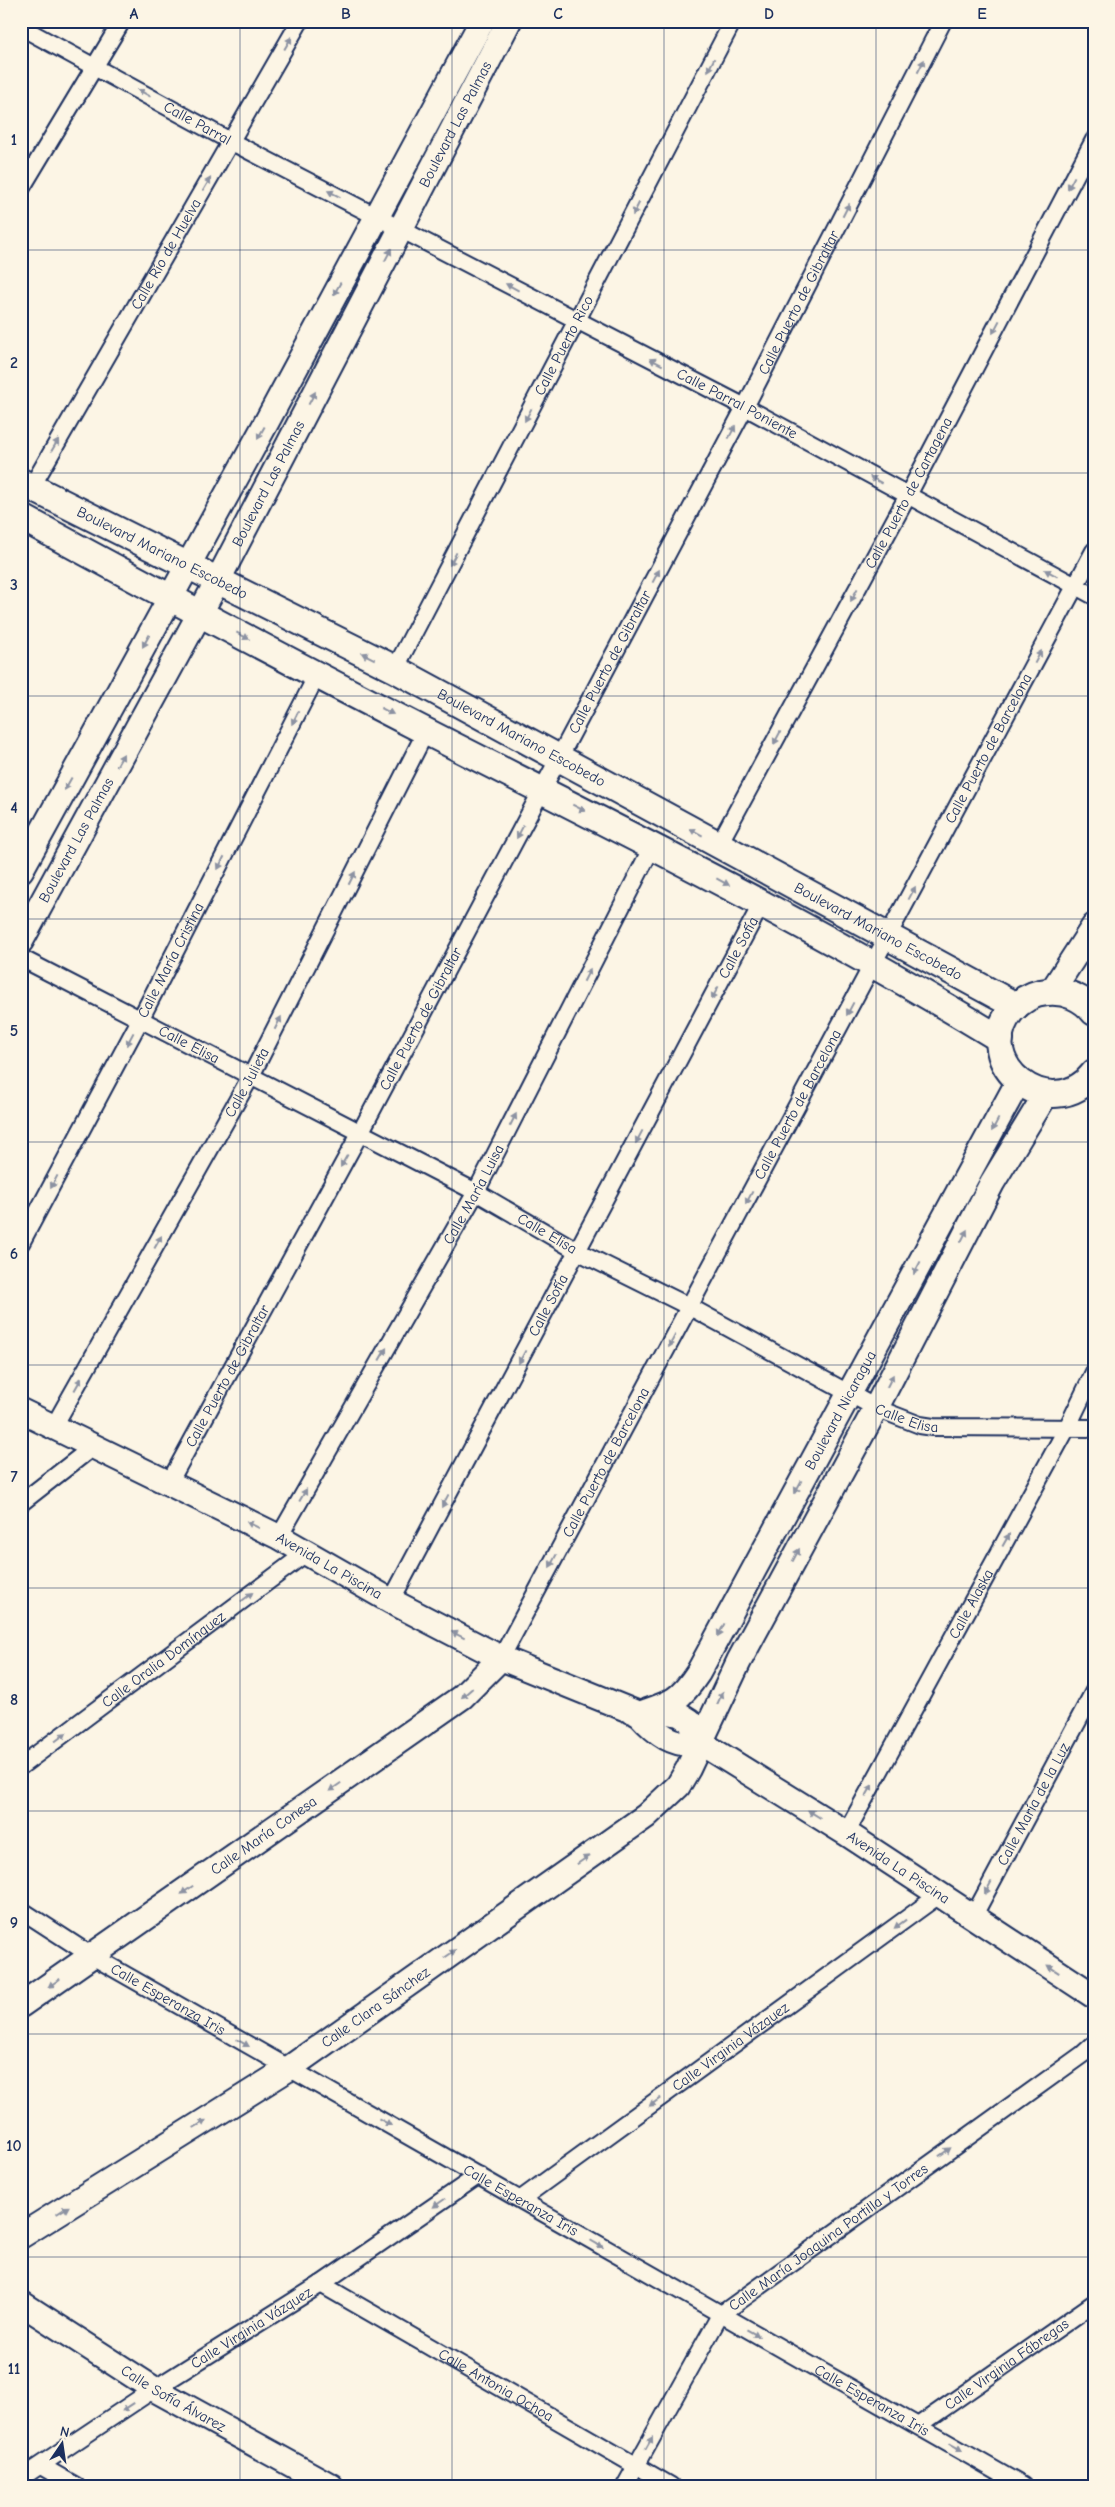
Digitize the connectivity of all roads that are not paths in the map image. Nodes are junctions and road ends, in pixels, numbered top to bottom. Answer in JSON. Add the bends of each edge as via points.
{"nodes":[{"id":1,"x":122,"y":21,"type":"edge"},
{"id":2,"x":300,"y":21,"type":"edge"},
{"id":3,"x":482,"y":21,"type":"edge"},
{"id":4,"x":509,"y":21,"type":"edge"},
{"id":5,"x":733,"y":21,"type":"edge"},
{"id":6,"x":943,"y":21,"type":"edge"},
{"id":7,"x":21,"y":26,"type":"edge"},
{"id":8,"x":96,"y":66,"type":"junction"},
{"id":9,"x":1094,"y":140,"type":"edge"},
{"id":10,"x":232,"y":142,"type":"junction"},
{"id":11,"x":21,"y":189,"type":"edge"},
{"id":12,"x":378,"y":216,"type":"junction"},
{"id":13,"x":402,"y":229,"type":"junction"},
{"id":14,"x":578,"y":321,"type":"junction"},
{"id":15,"x":745,"y":407,"type":"junction"},
{"id":16,"x":26,"y":485,"type":"edge"},
{"id":17,"x":907,"y":497,"type":"junction"},
{"id":18,"x":21,"y":517,"type":"edge"},
{"id":19,"x":1094,"y":551,"type":"edge"},
{"id":20,"x":187,"y":567,"type":"junction"},
{"id":21,"x":217,"y":582,"type":"junction"},
{"id":22,"x":1076,"y":586,"type":"junction"},
{"id":23,"x":1094,"y":596,"type":"edge"},
{"id":24,"x":169,"y":598,"type":"junction"},
{"id":25,"x":199,"y":613,"type":"junction"},
{"id":26,"x":395,"y":669,"type":"junction"},
{"id":27,"x":317,"y":675,"type":"junction"},
{"id":28,"x":426,"y":731,"type":"junction"},
{"id":29,"x":559,"y":758,"type":"junction"},
{"id":30,"x":542,"y":789,"type":"junction"},
{"id":31,"x":719,"y":844,"type":"junction"},
{"id":32,"x":653,"y":845,"type":"junction"},
{"id":33,"x":21,"y":870,"type":"edge"},
{"id":34,"x":762,"y":903,"type":"junction"},
{"id":35,"x":1094,"y":926,"type":"edge"},
{"id":36,"x":889,"y":936,"type":"junction"},
{"id":37,"x":21,"y":941,"type":"edge"},
{"id":38,"x":21,"y":958,"type":"edge"},
{"id":39,"x":874,"y":966,"type":"junction"},
{"id":40,"x":1052,"y":991,"type":"junction"},
{"id":41,"x":1016,"y":1006,"type":"junction"},
{"id":42,"x":1092,"y":1006,"type":"edge"},
{"id":43,"x":141,"y":1018,"type":"junction"},
{"id":44,"x":1000,"y":1039,"type":"junction"},
{"id":45,"x":1094,"y":1073,"type":"edge"},
{"id":46,"x":251,"y":1076,"type":"junction"},
{"id":47,"x":1018,"y":1082,"type":"junction"},
{"id":48,"x":1046,"y":1094,"type":"junction"},
{"id":49,"x":360,"y":1132,"type":"junction"},
{"id":50,"x":476,"y":1192,"type":"junction"},
{"id":51,"x":21,"y":1243,"type":"edge"},
{"id":52,"x":579,"y":1252,"type":"junction"},
{"id":53,"x":690,"y":1307,"type":"junction"},
{"id":54,"x":1094,"y":1372,"type":"edge"},
{"id":55,"x":849,"y":1394,"type":"junction"},
{"id":56,"x":876,"y":1408,"type":"junction"},
{"id":57,"x":21,"y":1411,"type":"edge"},
{"id":58,"x":54,"y":1426,"type":"junction"},
{"id":59,"x":1067,"y":1428,"type":"junction"},
{"id":60,"x":1094,"y":1428,"type":"edge"},
{"id":61,"x":94,"y":1446,"type":"junction"},
{"id":62,"x":168,"y":1483,"type":"junction"},
{"id":63,"x":21,"y":1503,"type":"edge"},
{"id":64,"x":279,"y":1537,"type":"junction"},
{"id":65,"x":306,"y":1553,"type":"junction"},
{"id":66,"x":391,"y":1601,"type":"junction"},
{"id":67,"x":501,"y":1658,"type":"junction"},
{"id":68,"x":1094,"y":1691,"type":"edge"},
{"id":69,"x":640,"y":1714,"type":"junction"},
{"id":70,"x":701,"y":1743,"type":"junction"},
{"id":71,"x":21,"y":1766,"type":"edge"},
{"id":72,"x":846,"y":1833,"type":"junction"},
{"id":73,"x":939,"y":1895,"type":"junction"},
{"id":74,"x":21,"y":1910,"type":"edge"},
{"id":75,"x":973,"y":1917,"type":"junction"},
{"id":76,"x":92,"y":1956,"type":"junction"},
{"id":77,"x":1094,"y":1996,"type":"edge"},
{"id":78,"x":21,"y":2006,"type":"edge"},
{"id":79,"x":1094,"y":2044,"type":"edge"},
{"id":80,"x":288,"y":2069,"type":"junction"},
{"id":81,"x":479,"y":2175,"type":"junction"},
{"id":82,"x":521,"y":2199,"type":"junction"},
{"id":83,"x":21,"y":2236,"type":"edge"},
{"id":84,"x":322,"y":2284,"type":"junction"},
{"id":85,"x":21,"y":2303,"type":"edge"},
{"id":86,"x":1094,"y":2303,"type":"edge"},
{"id":87,"x":720,"y":2315,"type":"junction"},
{"id":88,"x":154,"y":2389,"type":"junction"},
{"id":89,"x":918,"y":2426,"type":"junction"},
{"id":90,"x":41,"y":2466,"type":"junction"},
{"id":91,"x":636,"y":2466,"type":"junction"},
{"id":92,"x":21,"y":2478,"type":"edge"},
{"id":93,"x":326,"y":2485,"type":"edge"},
{"id":94,"x":76,"y":2486,"type":"edge"},
{"id":95,"x":625,"y":2486,"type":"edge"},
{"id":96,"x":670,"y":2486,"type":"edge"},
{"id":97,"x":1023,"y":2486,"type":"edge"}],
"edges":[{"from":1,"to":8,"type":"street"},
{"from":10,"to":2,"type":"street","name":"Calle Río de Huelva","one_way":true},
{"from":3,"to":12,"type":"street","name":"Boulevard Las Palmas"},
{"from":4,"to":13,"type":"street","name":"Boulevard Las Palmas"},
{"from":5,"to":14,"type":"street","name":"Calle Puerto Rico","one_way":true},
{"from":15,"to":6,"type":"street","name":"Calle Puerto de Gibraltar","one_way":true},
{"from":7,"to":8,"type":"street","name":"Calle Parral"},
{"from":10,"to":8,"type":"street","name":"Calle Parral","one_way":true},
{"from":8,"to":11,"type":"street"},
{"from":9,"to":17,"type":"street","name":"Calle Puerto de Cartagena","one_way":true},
{"from":12,"to":10,"type":"street","name":"Calle Parral","one_way":true},
{"from":16,"to":10,"type":"street","name":"Calle Río de Huelva","one_way":true},
{"from":12,"to":13,"type":"street","name":"Calle Parral Poniente"},
{"from":12,"to":20,"type":"street","name":"Boulevard Las Palmas","one_way":true},
{"from":14,"to":13,"type":"street","name":"Calle Parral Poniente","one_way":true},
{"from":21,"to":13,"type":"street","name":"Boulevard Las Palmas","one_way":true},
{"from":15,"to":14,"type":"street","name":"Calle Parral Poniente","one_way":true},
{"from":14,"to":26,"type":"street","name":"Calle Puerto Rico","one_way":true},
{"from":17,"to":15,"type":"street","name":"Calle Parral Poniente","one_way":true},
{"from":29,"to":15,"type":"street","name":"Calle Puerto de Gibraltar","one_way":true},
{"from":16,"to":20,"type":"main road","name":"Boulevard Mariano Escobedo"},
{"from":22,"to":17,"type":"street","name":"Calle Parral Poniente","one_way":true},
{"from":17,"to":31,"type":"street","name":"Calle Puerto de Cartagena","one_way":true},
{"from":18,"to":24,"type":"main road"},
{"from":19,"to":22,"type":"street","name":"Calle Puerto de Barcelona"},
{"from":20,"to":21,"type":"main road","name":"Boulevard Mariano Escobedo"},
{"from":20,"to":24,"type":"street","name":"Boulevard Las Palmas"},
{"from":21,"to":25,"type":"street","name":"Boulevard Las Palmas"},
{"from":26,"to":21,"type":"main road","name":"Boulevard Mariano Escobedo","one_way":true},
{"from":22,"to":23,"type":"street","name":"Calle Parral Poniente"},
{"from":36,"to":22,"type":"street","name":"Calle Puerto de Barcelona","one_way":true},
{"from":24,"to":25,"type":"main road"},
{"from":24,"to":33,"type":"street","name":"Boulevard Las Palmas","one_way":true},
{"from":25,"to":27,"type":"main road","one_way":true},
{"from":37,"to":25,"type":"street","name":"Boulevard Las Palmas","one_way":true},
{"from":26,"to":29,"type":"main road","name":"Boulevard Mariano Escobedo"},
{"from":27,"to":28,"type":"main road","one_way":true},
{"from":27,"to":43,"type":"street","name":"Calle María Cristina","one_way":true},
{"from":28,"to":30,"type":"main road"},
{"from":46,"to":28,"type":"street","name":"Calle Julieta","one_way":true},
{"from":29,"to":30,"type":"street","name":"Calle Puerto de Gibraltar"},
{"from":31,"to":29,"type":"main road","name":"Boulevard Mariano Escobedo","one_way":true},
{"from":30,"to":32,"type":"main road","one_way":true},
{"from":30,"to":49,"type":"street","name":"Calle Puerto de Gibraltar","one_way":true},
{"from":31,"to":36,"type":"main road","name":"Boulevard Mariano Escobedo"},
{"from":32,"to":34,"type":"main road","one_way":true},
{"from":50,"to":32,"type":"street","name":"Calle María Luisa","one_way":true},
{"from":34,"to":39,"type":"main road"},
{"from":34,"to":52,"type":"street","name":"Calle Sofía","one_way":true},
{"from":35,"to":40,"type":"street"},
{"from":36,"to":39,"type":"street","name":"Calle Puerto de Barcelona"},
{"from":36,"to":41,"type":"main road","name":"Boulevard Mariano Escobedo"},
{"from":38,"to":43,"type":"street","name":"Calle Elisa"},
{"from":39,"to":44,"type":"main road"},
{"from":39,"to":53,"type":"street","name":"Calle Puerto de Barcelona","one_way":true},
{"from":40,"to":41,"type":"main road","via":[[1039,993]]},
{"from":40,"to":42,"type":"main road","via":[[1066,993]]},
{"from":41,"to":44,"type":"main road","via":[[1008,1015]]},
{"from":43,"to":46,"type":"street","name":"Calle Elisa"},
{"from":43,"to":51,"type":"street","name":"Calle María Cristina","one_way":true},
{"from":44,"to":47,"type":"main road","via":[[1004,1062]]},
{"from":45,"to":48,"type":"main road","via":[[1076,1089],[1062,1094]]},
{"from":46,"to":49,"type":"street","name":"Calle Elisa"},
{"from":58,"to":46,"type":"street","name":"Calle Julieta","one_way":true},
{"from":47,"to":48,"type":"main road"},
{"from":47,"to":55,"type":"street","name":"Boulevard Nicaragua","one_way":true},
{"from":56,"to":48,"type":"street","name":"Boulevard Nicaragua","one_way":true,"via":[[992,1183]]},
{"from":49,"to":50,"type":"street","name":"Calle Elisa"},
{"from":49,"to":62,"type":"street","name":"Calle Puerto de Gibraltar","one_way":true},
{"from":50,"to":52,"type":"street","name":"Calle Elisa"},
{"from":64,"to":50,"type":"street","name":"Calle María Luisa","one_way":true},
{"from":52,"to":53,"type":"street","name":"Calle Elisa"},
{"from":52,"to":66,"type":"street","name":"Calle Sofía","one_way":true},
{"from":53,"to":55,"type":"street","name":"Calle Elisa"},
{"from":53,"to":67,"type":"street","name":"Calle Puerto de Barcelona","one_way":true},
{"from":54,"to":59,"type":"street","name":"Calle Alaska"},
{"from":55,"to":56,"type":"street","name":"Calle Elisa"},
{"from":55,"to":69,"type":"street","name":"Boulevard Nicaragua","one_way":true,"via":[[698,1673],[680,1698]]},
{"from":56,"to":59,"type":"street","name":"Calle Elisa","via":[[933,1427]]},
{"from":70,"to":56,"type":"street","name":"Boulevard Nicaragua","one_way":true,"via":[[735,1668]]},
{"from":57,"to":58,"type":"street","name":"Avenida La Piscina"},
{"from":58,"to":61,"type":"street","name":"Avenida La Piscina"},
{"from":59,"to":60,"type":"street","name":"Calle Elisa"},
{"from":72,"to":59,"type":"street","name":"Calle Alaska","one_way":true},
{"from":61,"to":62,"type":"street","name":"Avenida La Piscina"},
{"from":61,"to":63,"type":"street"},
{"from":64,"to":62,"type":"street","name":"Avenida La Piscina","one_way":true},
{"from":64,"to":65,"type":"street","name":"Avenida La Piscina"},
{"from":65,"to":66,"type":"street","name":"Avenida La Piscina"},
{"from":71,"to":65,"type":"street","name":"Calle Oralia Domínguez","one_way":true},
{"from":67,"to":66,"type":"street","name":"Avenida La Piscina","one_way":true},
{"from":67,"to":69,"type":"street","name":"Avenida La Piscina"},
{"from":67,"to":76,"type":"street","name":"Calle María Conesa","one_way":true,"via":[[456,1702]]},
{"from":68,"to":75,"type":"street","name":"Calle María de la Luz","one_way":true},
{"from":69,"to":70,"type":"street","name":"Avenida La Piscina","via":[[679,1714],[690,1721]]},
{"from":72,"to":70,"type":"street","name":"Avenida La Piscina","one_way":true},
{"from":80,"to":70,"type":"street","name":"Calle Clara Sánchez","one_way":true,"via":[[646,1816],[678,1786]]},
{"from":72,"to":73,"type":"street","name":"Avenida La Piscina"},
{"from":73,"to":75,"type":"street","name":"Avenida La Piscina"},
{"from":73,"to":82,"type":"street","name":"Calle Virginia Vázquez","one_way":true},
{"from":74,"to":76,"type":"street","name":"Calle Esperanza Iris"},
{"from":77,"to":75,"type":"street","name":"Avenida La Piscina","one_way":true},
{"from":76,"to":78,"type":"street","name":"Calle María Conesa","one_way":true},
{"from":76,"to":80,"type":"street","name":"Calle Esperanza Iris","one_way":true},
{"from":87,"to":79,"type":"street","name":"Calle María Joaquina Portilla y Torres","one_way":true},
{"from":80,"to":81,"type":"street","name":"Calle Esperanza Iris","one_way":true},
{"from":83,"to":80,"type":"street","name":"Calle Clara Sánchez","one_way":true},
{"from":81,"to":82,"type":"street","name":"Calle Esperanza Iris"},
{"from":81,"to":84,"type":"street","name":"Calle Virginia Vázquez","one_way":true},
{"from":82,"to":87,"type":"street","name":"Calle Esperanza Iris","one_way":true},
{"from":84,"to":88,"type":"street","name":"Calle Virginia Vázquez"},
{"from":84,"to":91,"type":"street","name":"Calle Antonia Ochoa"},
{"from":85,"to":88,"type":"street","name":"Calle Sofía Álvarez"},
{"from":86,"to":89,"type":"street","name":"Calle Virginia Fábregas"},
{"from":87,"to":89,"type":"street","name":"Calle Esperanza Iris","one_way":true},
{"from":91,"to":87,"type":"street","name":"Calle María Joaquina Portilla y Torres","one_way":true},
{"from":88,"to":90,"type":"street","name":"Calle Virginia Vázquez","one_way":true},
{"from":88,"to":93,"type":"street","name":"Calle Sofía Álvarez"},
{"from":89,"to":97,"type":"street","name":"Calle Esperanza Iris","one_way":true},
{"from":90,"to":92,"type":"street","name":"Calle Virginia Vázquez"},
{"from":90,"to":94,"type":"street"},
{"from":91,"to":95,"type":"street","name":"Calle María Joaquina Portilla y Torres"},
{"from":91,"to":96,"type":"street","name":"Calle Antonia Ochoa"}]}
